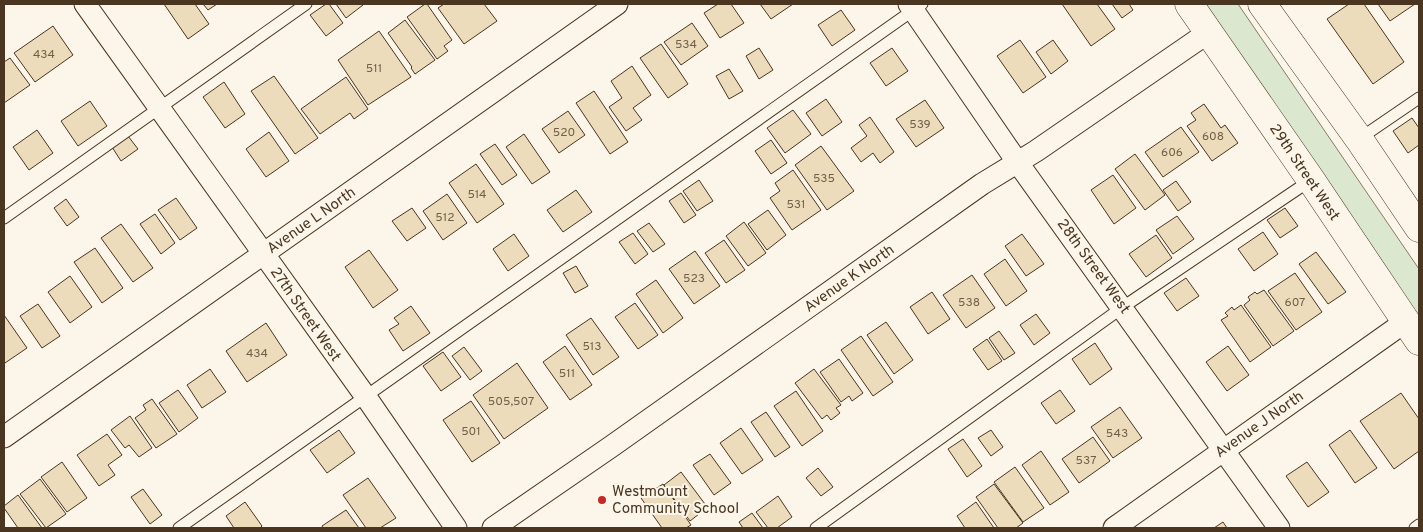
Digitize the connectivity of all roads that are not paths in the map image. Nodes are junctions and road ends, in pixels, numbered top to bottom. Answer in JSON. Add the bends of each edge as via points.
{"nodes":[{"id":1,"x":84,"y":4,"type":"edge"},
{"id":2,"x":306,"y":4,"type":"edge"},
{"id":3,"x":617,"y":4,"type":"edge"},
{"id":4,"x":1189,"y":4,"type":"edge"},
{"id":5,"x":1262,"y":4,"type":"edge"},
{"id":6,"x":915,"y":6,"type":"edge"},
{"id":7,"x":1209,"y":32,"type":"junction"},
{"id":8,"x":1419,"y":98,"type":"edge"},
{"id":9,"x":160,"y":108,"type":"junction"},
{"id":10,"x":1359,"y":140,"type":"junction"},
{"id":11,"x":1018,"y":163,"type":"junction"},
{"id":12,"x":1311,"y":180,"type":"junction"},
{"id":13,"x":4,"y":218,"type":"edge"},
{"id":14,"x":1419,"y":228,"type":"edge"},
{"id":15,"x":264,"y":254,"type":"junction"},
{"id":16,"x":1123,"y":307,"type":"junction"},
{"id":17,"x":1412,"y":332,"type":"edge"},
{"id":18,"x":366,"y":397,"type":"junction"},
{"id":19,"x":4,"y":437,"type":"edge"},
{"id":20,"x":1223,"y":450,"type":"junction"},
{"id":21,"x":1419,"y":525,"type":"edge"},
{"id":22,"x":179,"y":528,"type":"edge"},
{"id":23,"x":456,"y":528,"type":"edge"},
{"id":24,"x":493,"y":528,"type":"edge"},
{"id":25,"x":816,"y":528,"type":"edge"},
{"id":26,"x":1114,"y":528,"type":"edge"},
{"id":27,"x":1279,"y":528,"type":"edge"},
{"id":28,"x":1415,"y":528,"type":"edge"}],
"edges":[{"from":1,"to":9,"type":"street","name":"27th Street West"},
{"from":2,"to":9,"type":"lane"},
{"from":3,"to":15,"type":"street","name":"Avenue L North"},
{"from":4,"to":7,"type":"street","name":"29th Street West"},
{"from":5,"to":10,"type":"street"},
{"from":6,"to":11,"type":"street","name":"28th Street West"},
{"from":6,"to":18,"type":"lane"},
{"from":7,"to":11,"type":"street","name":"Avenue K North"},
{"from":7,"to":12,"type":"street","name":"29th Street West"},
{"from":8,"to":10,"type":"lane"},
{"from":9,"to":13,"type":"lane"},
{"from":9,"to":15,"type":"street","name":"27th Street West"},
{"from":10,"to":14,"type":"street"},
{"from":11,"to":16,"type":"street","name":"28th Street West"},
{"from":11,"to":24,"type":"street","name":"Avenue K North","via":[[982,184]]},
{"from":12,"to":16,"type":"lane"},
{"from":12,"to":17,"type":"street","name":"29th Street West"},
{"from":15,"to":18,"type":"street","name":"27th Street West"},
{"from":15,"to":19,"type":"street","name":"Avenue L North"},
{"from":16,"to":20,"type":"street","name":"28th Street West"},
{"from":16,"to":25,"type":"lane"},
{"from":17,"to":20,"type":"street","name":"Avenue J North"},
{"from":18,"to":22,"type":"lane"},
{"from":18,"to":23,"type":"street","name":"27th Street West"},
{"from":20,"to":26,"type":"street","name":"Avenue J North"},
{"from":20,"to":27,"type":"street","name":"28th Street West"},
{"from":21,"to":28,"type":"lane"}]}
